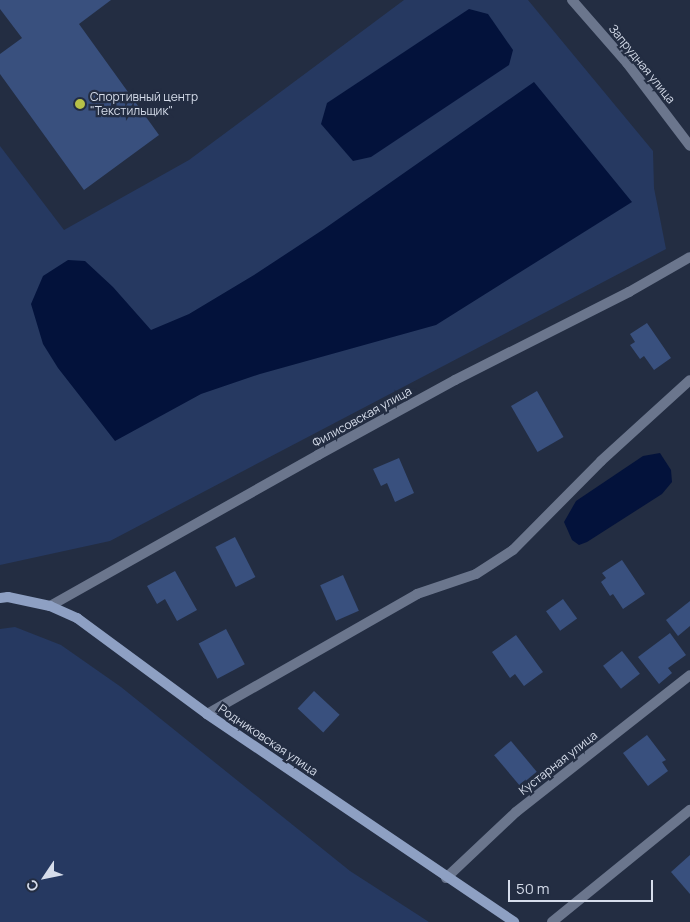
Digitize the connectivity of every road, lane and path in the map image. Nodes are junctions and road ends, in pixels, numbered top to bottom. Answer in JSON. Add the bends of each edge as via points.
{"nodes":[{"id":1,"x":572,"y":0,"type":"edge"},
{"id":2,"x":690,"y":146,"type":"edge"},
{"id":3,"x":690,"y":257,"type":"edge"},
{"id":4,"x":690,"y":380,"type":"edge"},
{"id":5,"x":0,"y":598,"type":"edge"},
{"id":6,"x":50,"y":606,"type":"junction"},
{"id":7,"x":690,"y":675,"type":"edge"},
{"id":8,"x":207,"y":714,"type":"junction"},
{"id":9,"x":690,"y":810,"type":"edge"},
{"id":10,"x":446,"y":878,"type":"junction"},
{"id":11,"x":514,"y":922,"type":"edge"},
{"id":12,"x":552,"y":922,"type":"edge"}],
"edges":[{"from":1,"to":2,"type":"street","name":"Запрудная улица","via":[[627,63]]},
{"from":3,"to":6,"type":"street","name":"Филисовская улица","via":[[630,292],[455,380]]},
{"from":4,"to":8,"type":"street","via":[[601,461],[513,550],[476,574],[417,594]]},
{"from":5,"to":6,"type":"main road","name":"Родниковская улица"},
{"from":6,"to":8,"type":"main road","name":"Родниковская улица","via":[[78,618]]},
{"from":7,"to":10,"type":"street","name":"Кустарная улица","via":[[516,812]]},
{"from":8,"to":10,"type":"main road","name":"Родниковская улица"},
{"from":9,"to":12,"type":"street"},
{"from":10,"to":11,"type":"main road","name":"Родниковская улица"}]}
